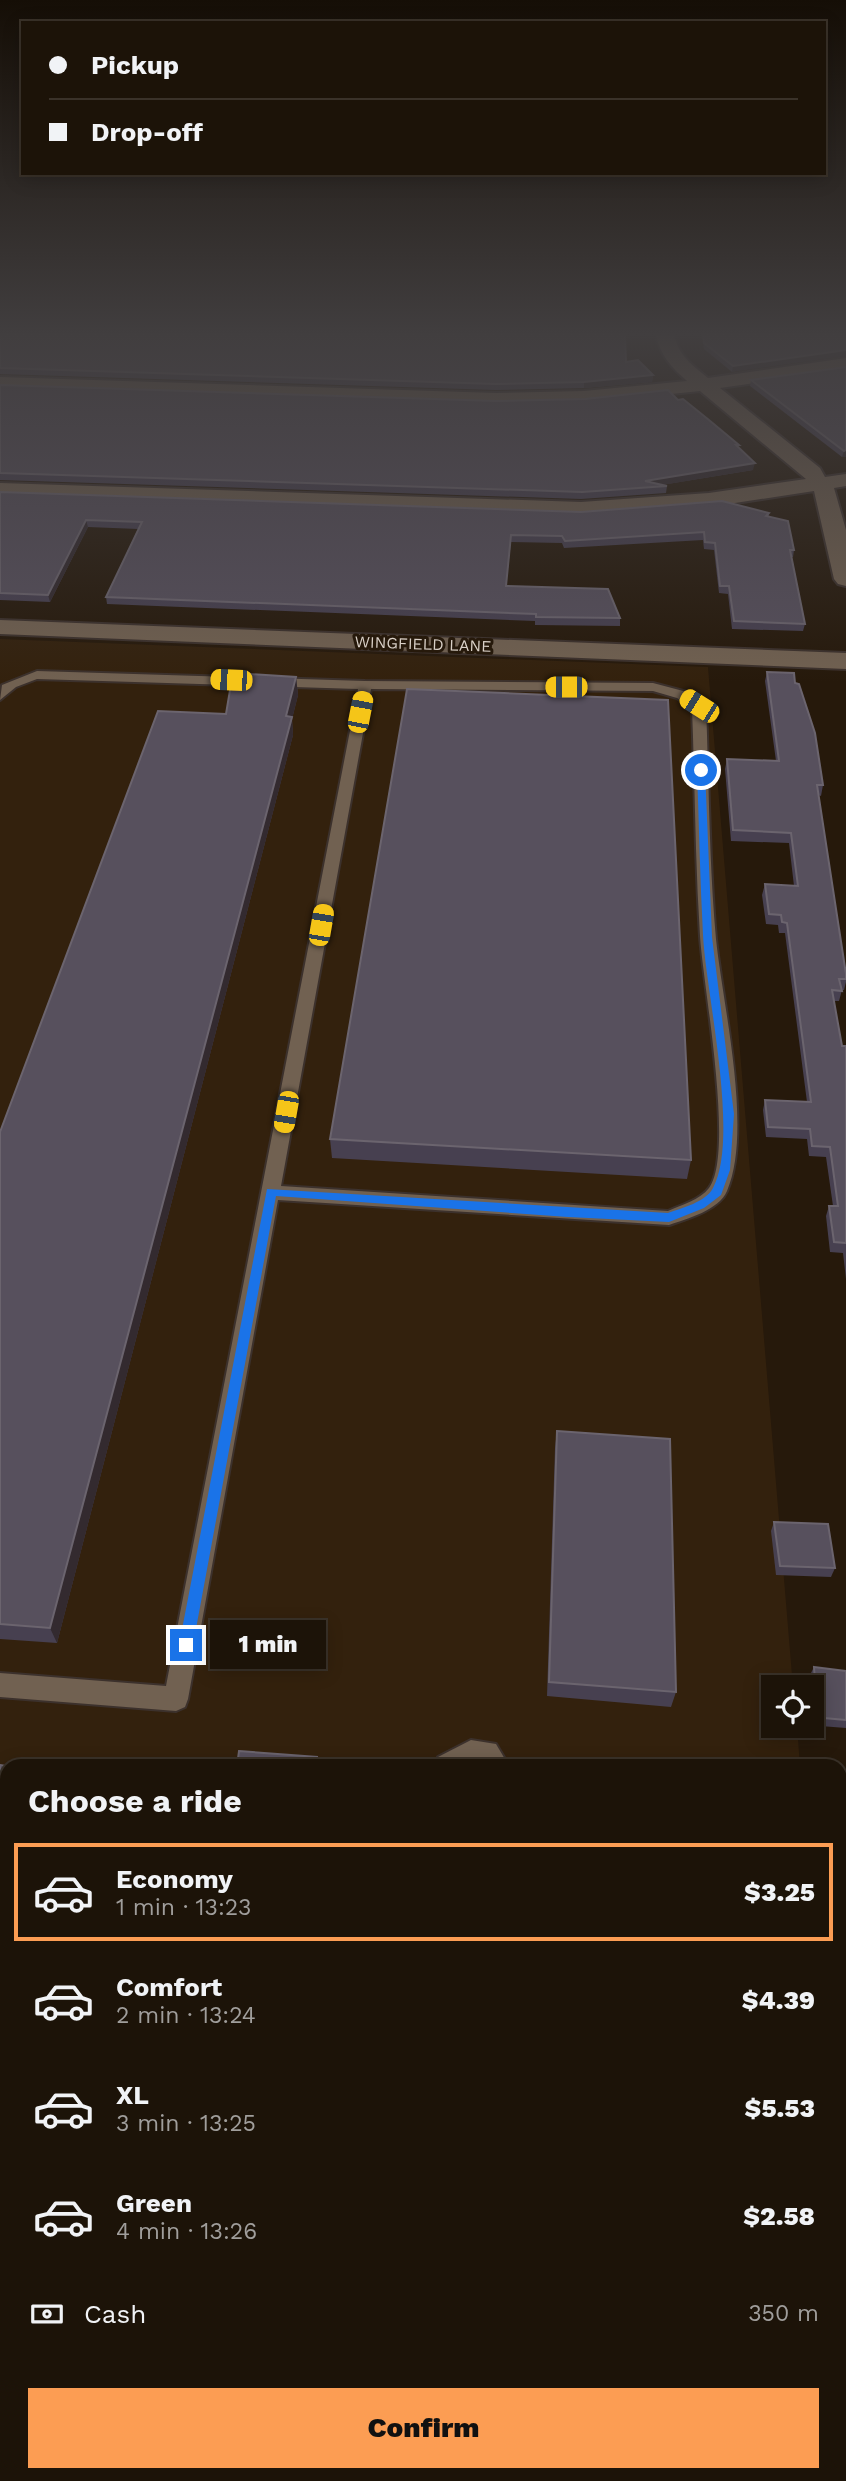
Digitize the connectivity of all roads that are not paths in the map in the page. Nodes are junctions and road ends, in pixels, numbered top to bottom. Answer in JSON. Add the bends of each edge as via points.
{"nodes":[{"id":1,"x":785,"y":451,"type":"edge"},
{"id":2,"x":846,"y":480,"type":"edge"},
{"id":3,"x":820,"y":484,"type":"junction"},
{"id":4,"x":0,"y":490,"type":"edge"},
{"id":5,"x":846,"y":578,"type":"edge"},
{"id":6,"x":0,"y":627,"type":"edge"},
{"id":7,"x":846,"y":661,"type":"edge"},
{"id":8,"x":365,"y":685,"type":"junction"},
{"id":9,"x":0,"y":696,"type":"edge"},
{"id":10,"x":271,"y":1192,"type":"junction"},
{"id":11,"x":0,"y":1685,"type":"edge"},
{"id":12,"x":459,"y":1759,"type":"edge"},
{"id":13,"x":491,"y":1759,"type":"edge"}],
"edges":[{"from":1,"to":3,"type":"street"},
{"from":2,"to":3,"type":"street"},
{"from":3,"to":4,"type":"street","via":[[709,500],[581,509]]},
{"from":3,"to":5,"type":"street"},
{"from":6,"to":7,"type":"street","name":"WINGFIELD LANE"},
{"from":8,"to":9,"type":"lane","via":[[70,674],[16,681]]},
{"from":8,"to":10,"type":"lane"},
{"from":8,"to":10,"type":"lane","via":[[653,687],[682,695],[699,706],[708,937],[729,1114],[725,1170],[718,1192],[669,1217]]},
{"from":10,"to":11,"type":"lane","via":[[176,1699]]},
{"from":12,"to":13,"type":"lane","via":[[471,1752]]}]}
